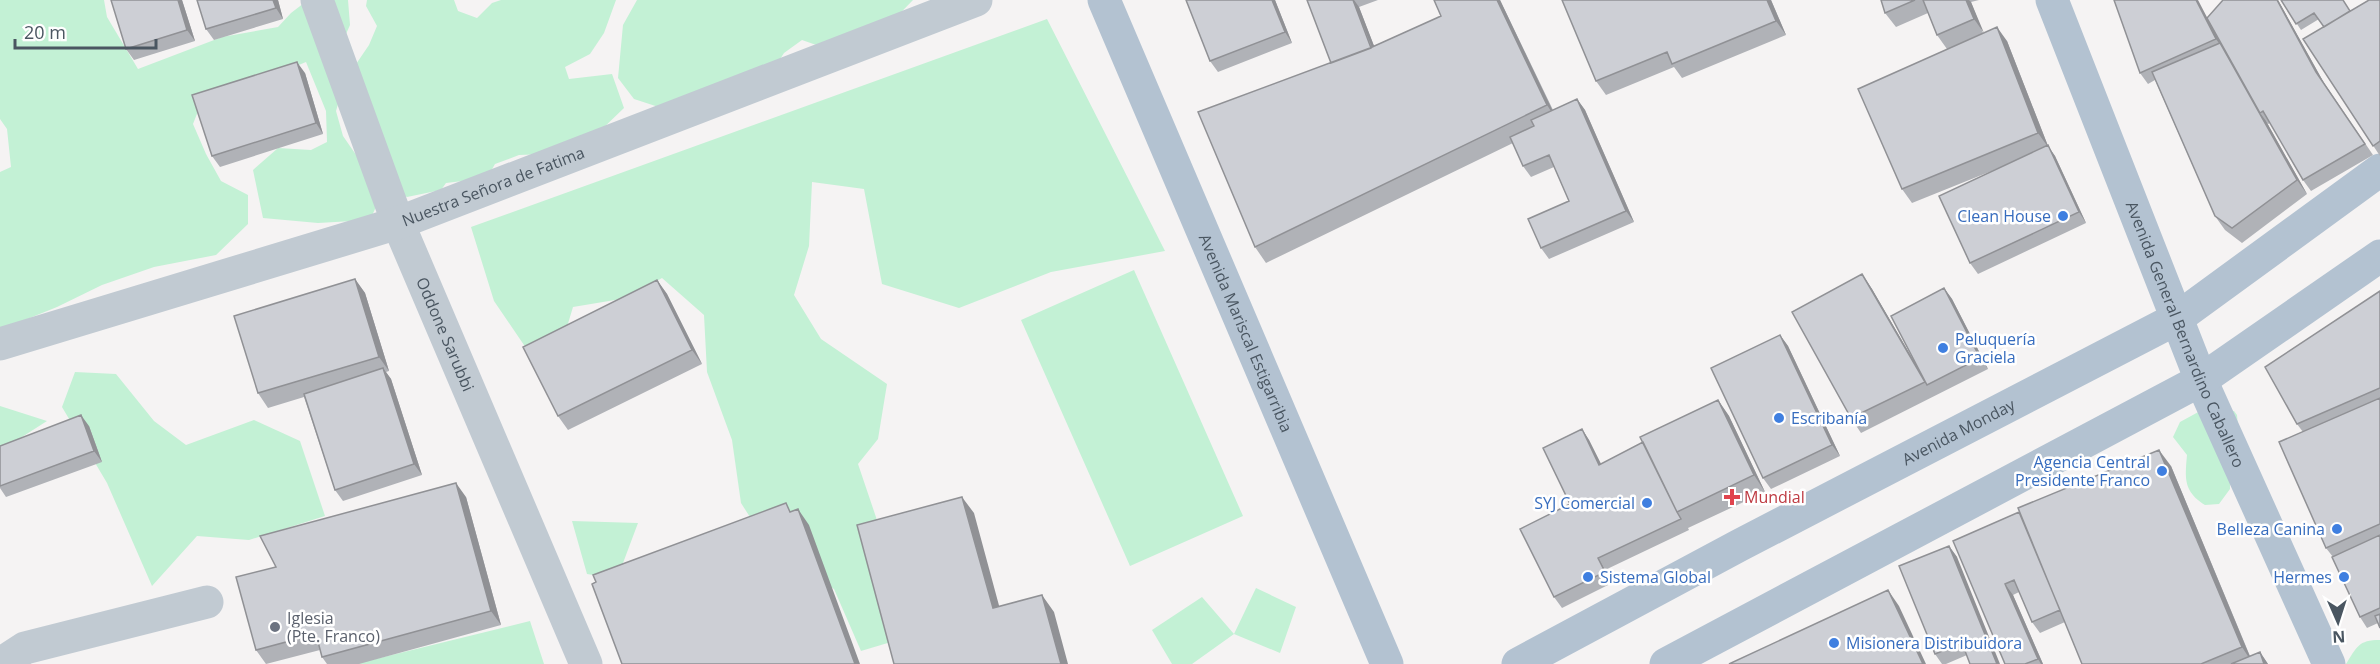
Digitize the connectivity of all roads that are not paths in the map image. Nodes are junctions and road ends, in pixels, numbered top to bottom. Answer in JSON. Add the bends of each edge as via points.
{"nodes":[{"id":1,"x":317,"y":0,"type":"edge"},
{"id":2,"x":976,"y":0,"type":"edge"},
{"id":3,"x":1104,"y":0,"type":"edge"},
{"id":4,"x":2052,"y":0,"type":"edge"},
{"id":5,"x":2380,"y":170,"type":"edge"},
{"id":6,"x":398,"y":223,"type":"junction"},
{"id":7,"x":2380,"y":256,"type":"edge"},
{"id":8,"x":2176,"y":319,"type":"junction"},
{"id":9,"x":0,"y":344,"type":"edge"},
{"id":10,"x":2201,"y":380,"type":"junction"},
{"id":11,"x":207,"y":602,"type":"dead end"},
{"id":12,"x":0,"y":664,"type":"edge"},
{"id":13,"x":586,"y":664,"type":"edge"},
{"id":14,"x":1387,"y":664,"type":"edge"},
{"id":15,"x":1518,"y":664,"type":"edge"},
{"id":16,"x":1666,"y":664,"type":"edge"},
{"id":17,"x":2329,"y":664,"type":"edge"}],
"edges":[{"from":1,"to":6,"type":"street","name":"Oddone Sarubbi"},
{"from":2,"to":6,"type":"street","name":"Nuestra Señora de Fatima"},
{"from":3,"to":14,"type":"main road","name":"Avenida Mariscal Estigarribia"},
{"from":4,"to":8,"type":"main road","name":"Avenida General Bernardino Caballero"},
{"from":5,"to":8,"type":"main road","name":"Avenida Monday"},
{"from":6,"to":9,"type":"street","name":"Nuestra Señora de Fatima"},
{"from":6,"to":13,"type":"street","name":"Oddone Sarubbi"},
{"from":7,"to":10,"type":"main road"},
{"from":8,"to":10,"type":"main road","name":"Avenida General Bernardino Caballero"},
{"from":8,"to":15,"type":"main road","name":"Avenida Monday"},
{"from":10,"to":16,"type":"main road"},
{"from":10,"to":17,"type":"main road","name":"Avenida General Bernardino Caballero"},
{"from":11,"to":12,"type":"street","via":[[25,648]]}]}
